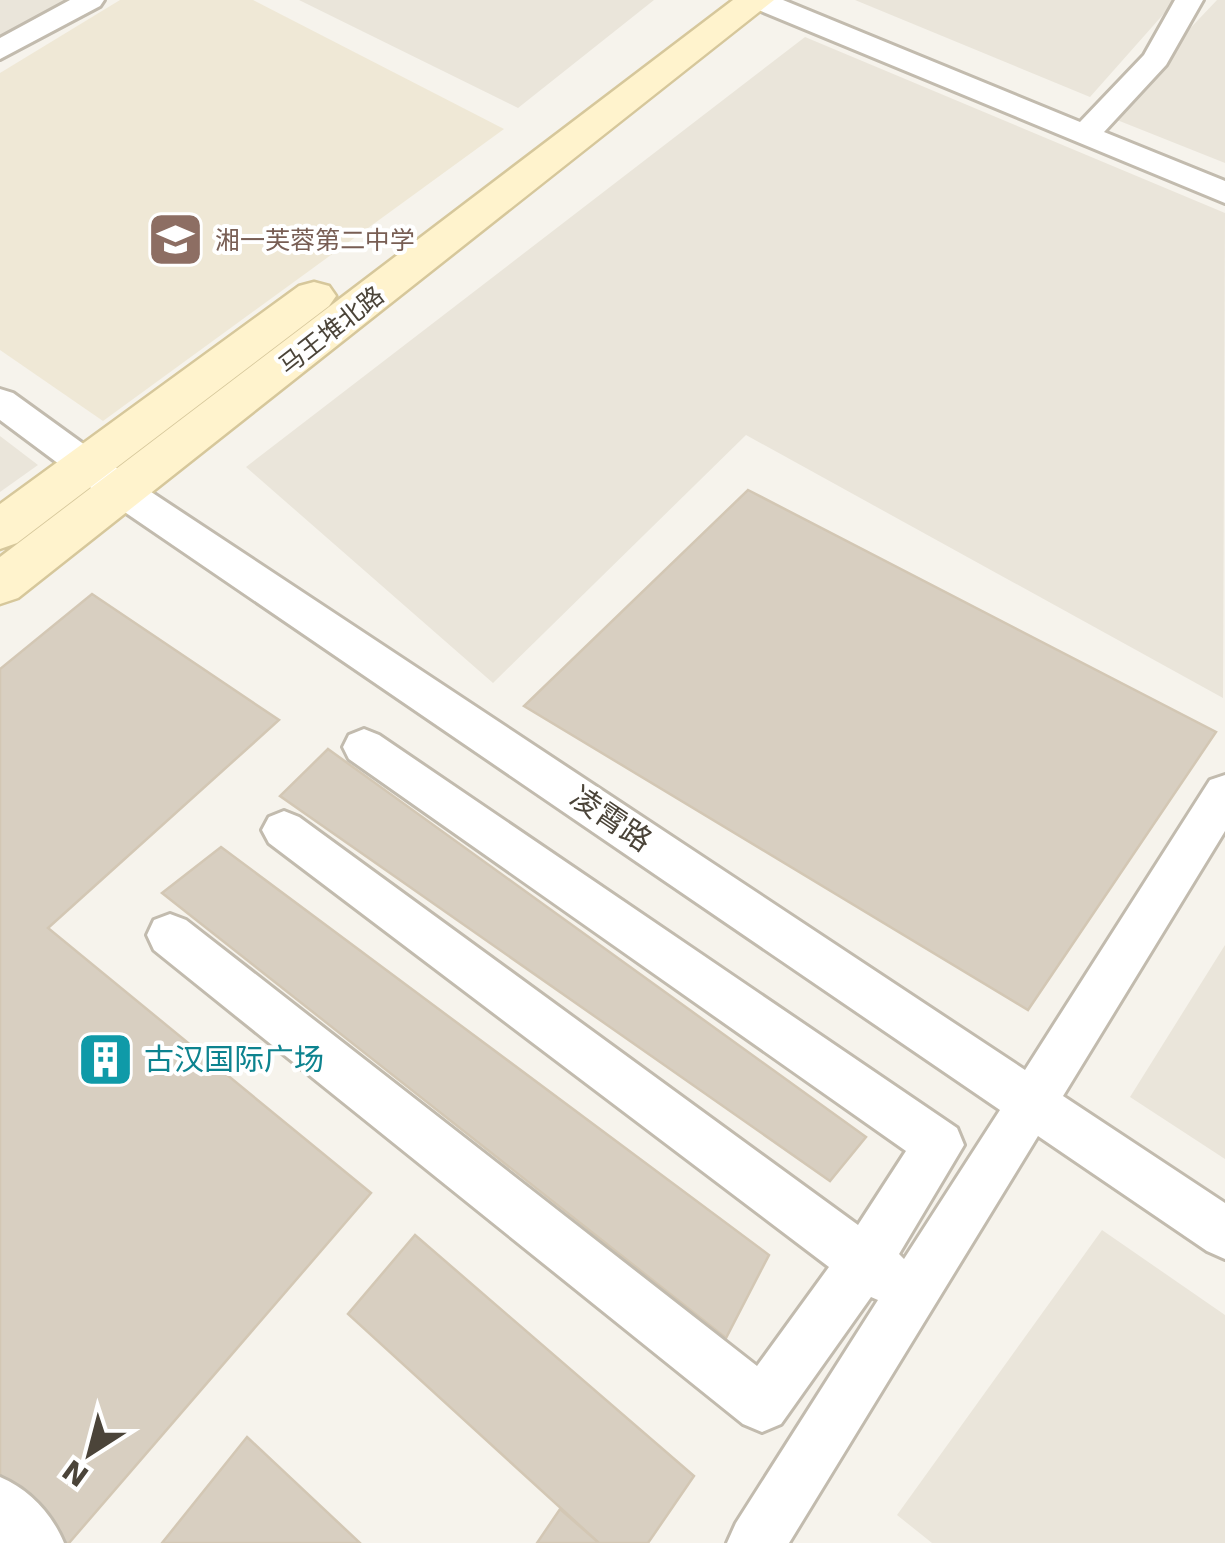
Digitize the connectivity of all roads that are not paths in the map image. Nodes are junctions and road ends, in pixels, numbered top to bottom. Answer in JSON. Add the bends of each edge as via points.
{"nodes":[{"id":1,"x":90,"y":0,"type":"edge"},
{"id":2,"x":708,"y":0,"type":"edge"},
{"id":3,"x":758,"y":0,"type":"edge"},
{"id":4,"x":1188,"y":0,"type":"edge"},
{"id":5,"x":0,"y":19,"type":"edge"},
{"id":6,"x":29,"y":34,"type":"junction"},
{"id":7,"x":0,"y":50,"type":"edge"},
{"id":8,"x":1085,"y":134,"type":"junction"},
{"id":9,"x":1225,"y":192,"type":"edge"},
{"id":10,"x":0,"y":402,"type":"edge"},
{"id":11,"x":88,"y":466,"type":"junction"},
{"id":12,"x":123,"y":492,"type":"junction"},
{"id":13,"x":0,"y":530,"type":"edge"},
{"id":14,"x":0,"y":584,"type":"edge"},
{"id":15,"x":364,"y":746,"type":"dead end"},
{"id":16,"x":1225,"y":793,"type":"edge"},
{"id":17,"x":284,"y":830,"type":"dead end"},
{"id":18,"x":170,"y":935,"type":"dead end"},
{"id":19,"x":1033,"y":1103,"type":"junction"},
{"id":20,"x":1225,"y":1233,"type":"edge"},
{"id":21,"x":865,"y":1262,"type":"junction"},
{"id":22,"x":912,"y":1296,"type":"junction"},
{"id":23,"x":0,"y":1505,"type":"edge"},
{"id":24,"x":35,"y":1543,"type":"edge"},
{"id":25,"x":756,"y":1543,"type":"edge"}],
"edges":[{"from":1,"to":6,"type":"street"},
{"from":2,"to":11,"type":"main road","name":"马王堆北路"},
{"from":3,"to":8,"type":"street"},
{"from":3,"to":12,"type":"main road","name":"马王堆北路"},
{"from":4,"to":8,"type":"street","via":[[1156,59]]},
{"from":5,"to":6,"type":"street"},
{"from":6,"to":7,"type":"street"},
{"from":8,"to":9,"type":"street"},
{"from":10,"to":11,"type":"street","name":"凌霄路"},
{"from":11,"to":12,"type":"street","name":"凌霄路"},
{"from":11,"to":13,"type":"main road","name":"马王堆北路"},
{"from":12,"to":14,"type":"main road","name":"马王堆北路"},
{"from":12,"to":19,"type":"street","name":"凌霄路"},
{"from":15,"to":21,"type":"street","via":[[938,1144]]},
{"from":16,"to":19,"type":"street"},
{"from":17,"to":21,"type":"street"},
{"from":18,"to":21,"type":"street","via":[[762,1405]]},
{"from":19,"to":20,"type":"street","name":"凌霄路"},
{"from":19,"to":22,"type":"street"},
{"from":21,"to":22,"type":"street"},
{"from":22,"to":25,"type":"street"},
{"from":23,"to":24,"type":"street"}]}
